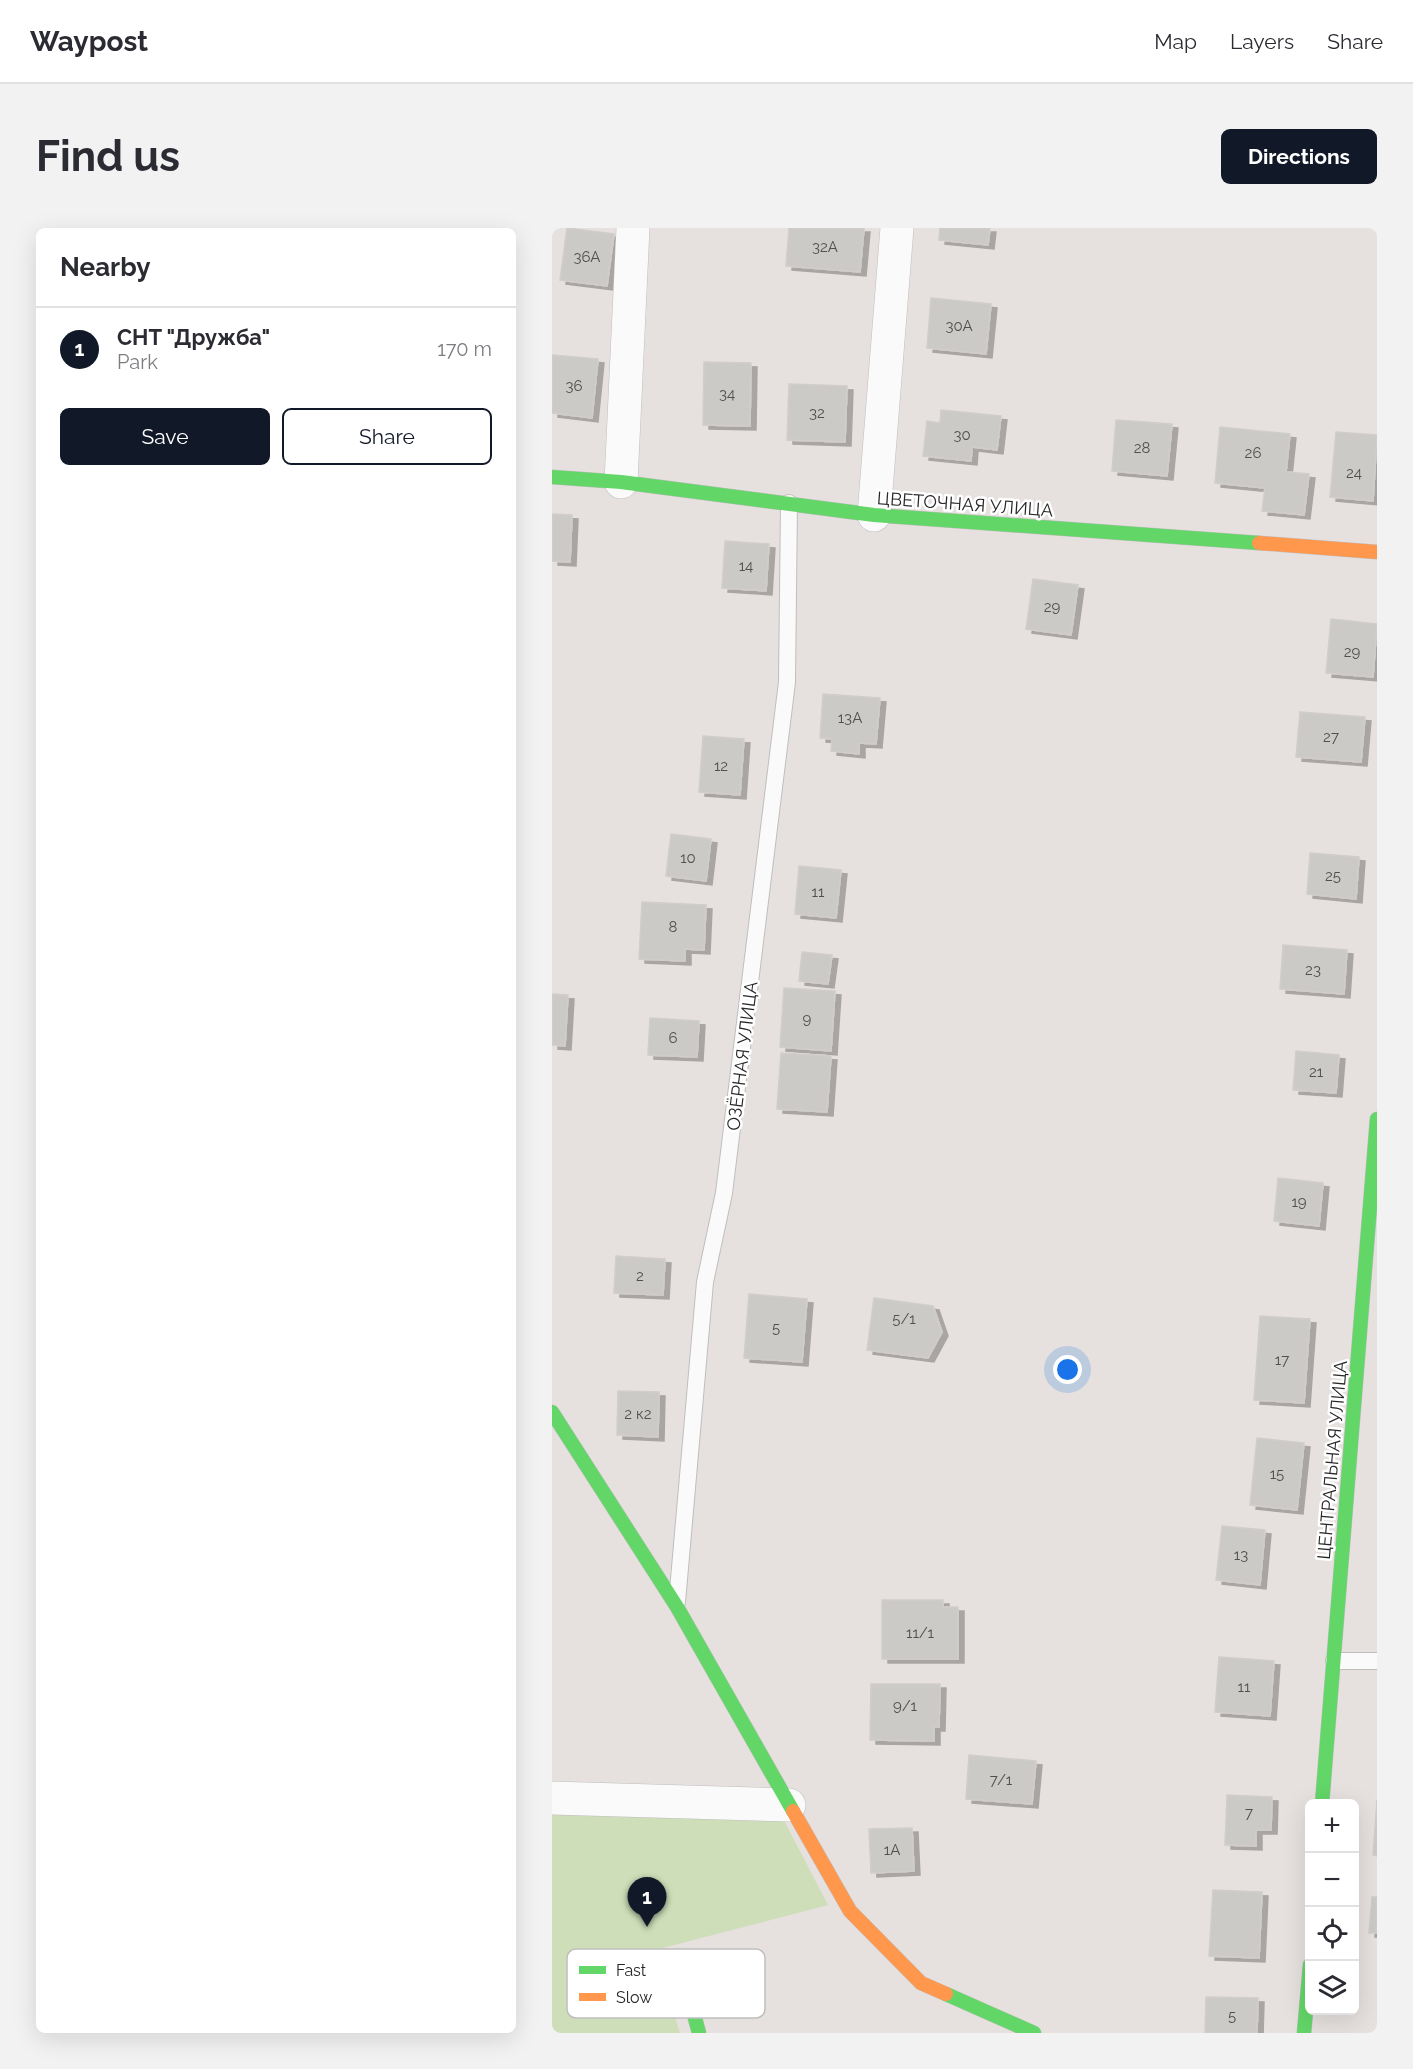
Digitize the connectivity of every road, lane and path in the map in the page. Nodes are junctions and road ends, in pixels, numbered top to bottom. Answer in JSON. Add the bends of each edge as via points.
{"nodes":[{"id":1,"x":633,"y":228,"type":"edge"},
{"id":2,"x":897,"y":228,"type":"edge"},
{"id":3,"x":552,"y":477,"type":"edge"},
{"id":4,"x":621,"y":482,"type":"junction"},
{"id":5,"x":789,"y":503,"type":"junction"},
{"id":6,"x":874,"y":515,"type":"junction"},
{"id":7,"x":1377,"y":552,"type":"edge"},
{"id":8,"x":1377,"y":1119,"type":"edge"},
{"id":9,"x":552,"y":1412,"type":"edge"},
{"id":10,"x":677,"y":1607,"type":"junction"},
{"id":11,"x":1377,"y":1660,"type":"edge"},
{"id":12,"x":1334,"y":1661,"type":"junction"},
{"id":13,"x":552,"y":1798,"type":"edge"},
{"id":14,"x":1322,"y":1799,"type":"edge"},
{"id":15,"x":789,"y":1805,"type":"junction"},
{"id":16,"x":1306,"y":2015,"type":"edge"},
{"id":17,"x":695,"y":2018,"type":"edge"},
{"id":18,"x":699,"y":2033,"type":"edge"},
{"id":19,"x":1034,"y":2033,"type":"edge"},
{"id":20,"x":1304,"y":2033,"type":"edge"}],
"edges":[{"from":1,"to":4,"type":"street"},
{"from":2,"to":6,"type":"street"},
{"from":3,"to":4,"type":"street","name":"ЦВЕТОЧНАЯ УЛИЦА"},
{"from":4,"to":5,"type":"street","name":"ЦВЕТОЧНАЯ УЛИЦА"},
{"from":5,"to":6,"type":"street","name":"ЦВЕТОЧНАЯ УЛИЦА"},
{"from":5,"to":10,"type":"lane","name":"ОЗЁРНАЯ УЛИЦА","via":[[787,682],[724,1193],[705,1282]]},
{"from":6,"to":7,"type":"street","name":"ЦВЕТОЧНАЯ УЛИЦА"},
{"from":8,"to":12,"type":"street","name":"ЦЕНТРАЛЬНАЯ УЛИЦА"},
{"from":9,"to":10,"type":"street"},
{"from":10,"to":15,"type":"street"},
{"from":11,"to":12,"type":"lane"},
{"from":12,"to":14,"type":"street","name":"ЦЕНТРАЛЬНАЯ УЛИЦА"},
{"from":13,"to":15,"type":"street"},
{"from":15,"to":19,"type":"street","via":[[850,1911],[921,1983]]},
{"from":16,"to":20,"type":"street"},
{"from":17,"to":18,"type":"street"}]}
